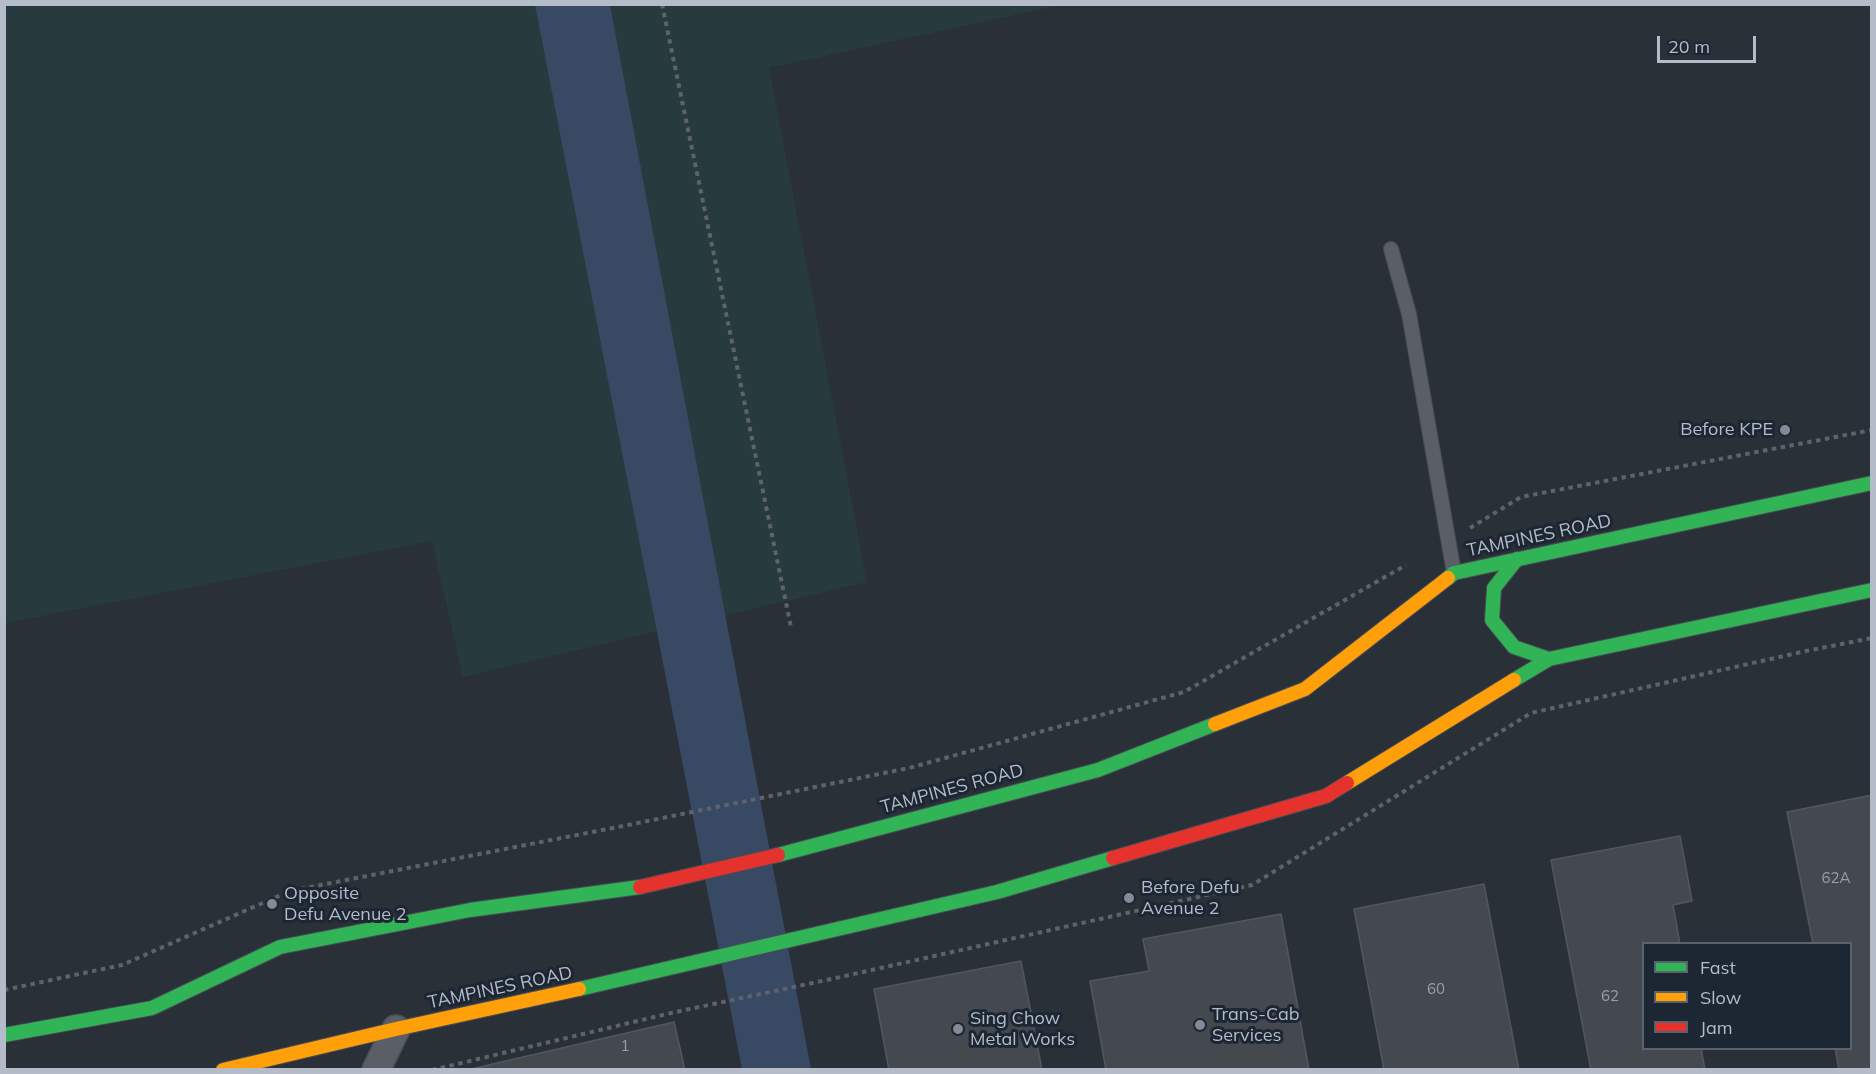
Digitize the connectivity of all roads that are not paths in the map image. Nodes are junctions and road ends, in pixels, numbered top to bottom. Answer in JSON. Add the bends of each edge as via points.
{"nodes":[{"id":1,"x":1391,"y":249,"type":"dead end"},
{"id":2,"x":1872,"y":483,"type":"edge"},
{"id":3,"x":1517,"y":559,"type":"junction"},
{"id":4,"x":1455,"y":573,"type":"junction"},
{"id":5,"x":1872,"y":590,"type":"edge"},
{"id":6,"x":1549,"y":659,"type":"junction"},
{"id":7,"x":396,"y":1029,"type":"junction"},
{"id":8,"x":4,"y":1035,"type":"edge"},
{"id":9,"x":279,"y":1064,"type":"edge"},
{"id":10,"x":223,"y":1070,"type":"edge"},
{"id":11,"x":376,"y":1070,"type":"edge"}],
"edges":[{"from":1,"to":4,"type":"lane","via":[[1409,314]]},
{"from":2,"to":3,"type":"main road","name":"TAMPINES ROAD"},
{"from":3,"to":4,"type":"main road","name":"TAMPINES ROAD"},
{"from":3,"to":6,"type":"main road","via":[[1494,588],[1492,620],[1514,647]]},
{"from":4,"to":8,"type":"main road","name":"TAMPINES ROAD","via":[[1305,689],[1098,770],[814,847],[639,887],[470,910],[280,947],[152,1008]]},
{"from":5,"to":6,"type":"main road","name":"TAMPINES ROAD"},
{"from":6,"to":7,"type":"main road","name":"TAMPINES ROAD","via":[[1326,796],[997,892],[660,972]]},
{"from":7,"to":9,"type":"main road","name":"TAMPINES ROAD"},
{"from":7,"to":11,"type":"street"},
{"from":9,"to":10,"type":"main road","name":"TAMPINES ROAD"}]}
